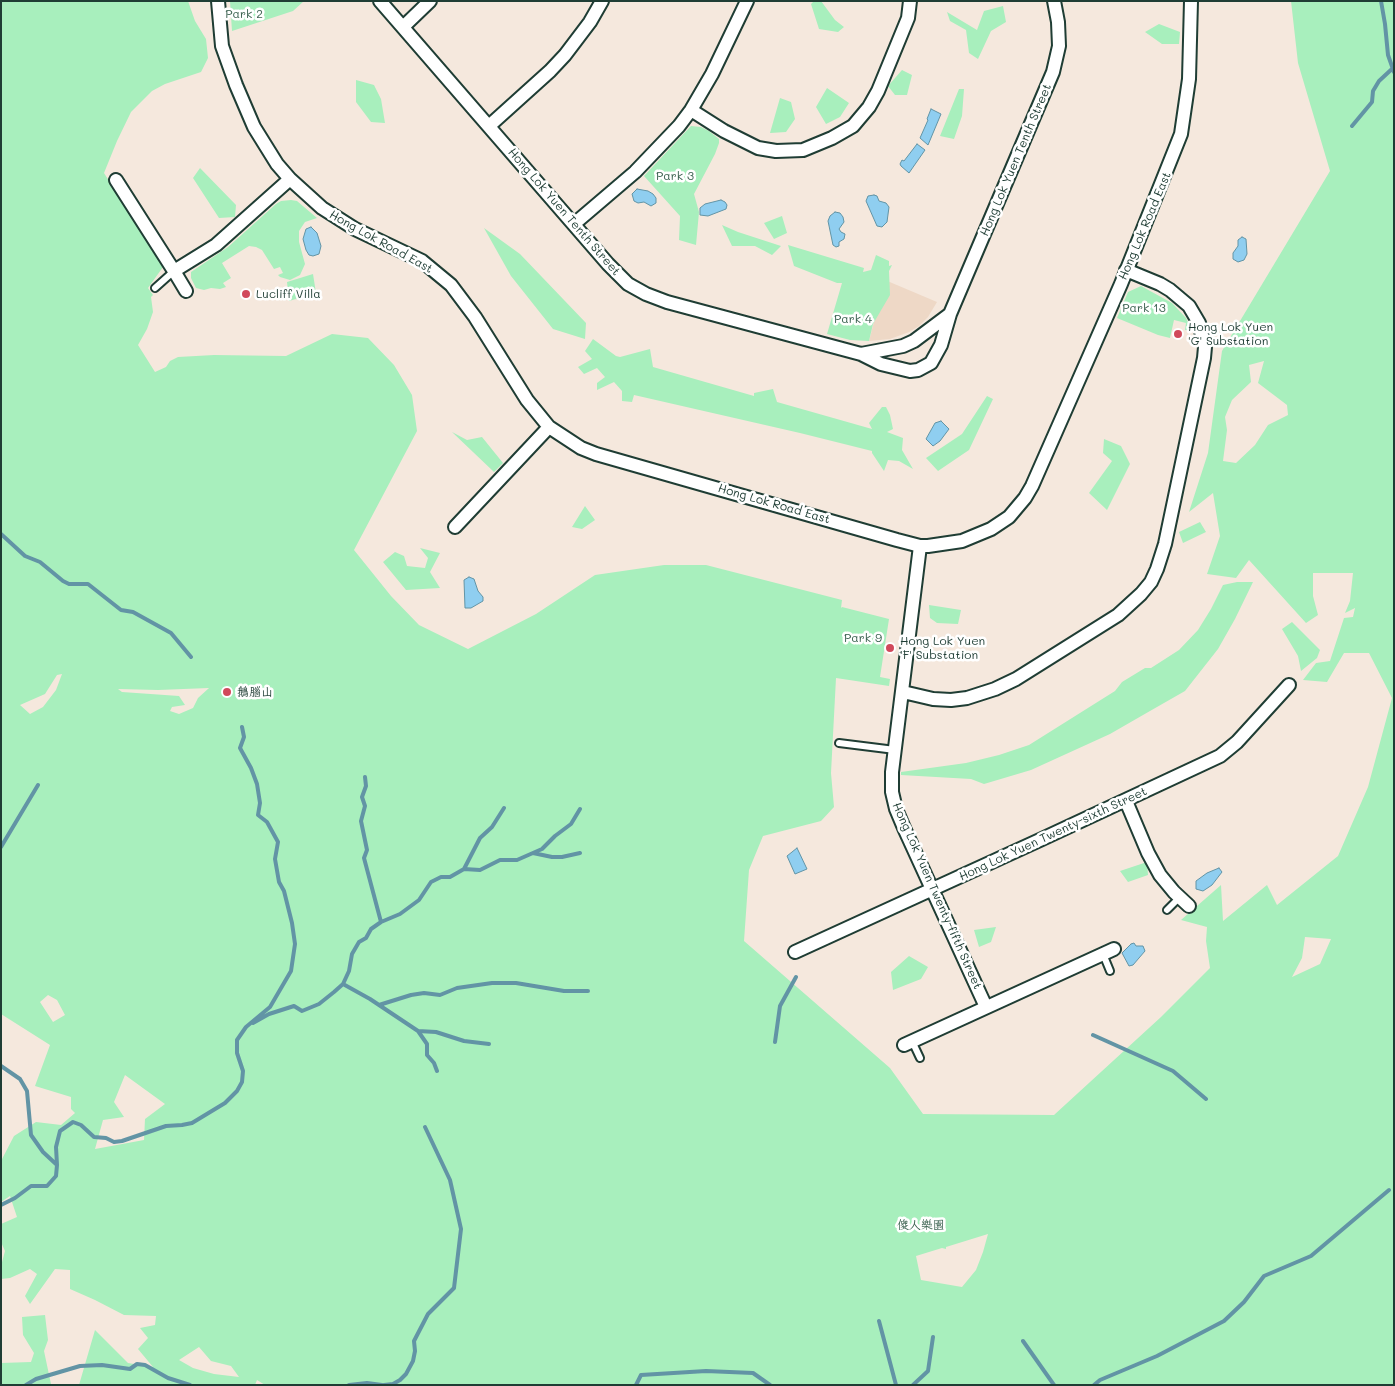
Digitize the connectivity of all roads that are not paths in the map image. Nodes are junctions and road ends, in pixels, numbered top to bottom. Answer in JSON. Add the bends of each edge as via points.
{"nodes":[{"id":1,"x":218,"y":1,"type":"edge"},
{"id":2,"x":380,"y":1,"type":"edge"},
{"id":3,"x":430,"y":1,"type":"edge"},
{"id":4,"x":602,"y":1,"type":"edge"},
{"id":5,"x":747,"y":1,"type":"edge"},
{"id":6,"x":910,"y":1,"type":"edge"},
{"id":7,"x":1054,"y":1,"type":"edge"},
{"id":8,"x":1191,"y":1,"type":"edge"},
{"id":9,"x":403,"y":27,"type":"junction"},
{"id":10,"x":692,"y":110,"type":"junction"},
{"id":11,"x":488,"y":126,"type":"junction"},
{"id":12,"x":290,"y":179,"type":"junction"},
{"id":13,"x":116,"y":180,"type":"dead end"},
{"id":14,"x":574,"y":224,"type":"junction"},
{"id":15,"x":1126,"y":270,"type":"junction"},
{"id":16,"x":174,"y":271,"type":"junction"},
{"id":17,"x":155,"y":288,"type":"dead end"},
{"id":18,"x":186,"y":290,"type":"dead end"},
{"id":19,"x":950,"y":314,"type":"junction"},
{"id":20,"x":861,"y":354,"type":"junction"},
{"id":21,"x":549,"y":428,"type":"junction"},
{"id":22,"x":455,"y":527,"type":"dead end"},
{"id":23,"x":920,"y":546,"type":"junction"},
{"id":24,"x":1289,"y":685,"type":"dead end"},
{"id":25,"x":903,"y":692,"type":"junction"},
{"id":26,"x":839,"y":743,"type":"dead end"},
{"id":27,"x":894,"y":750,"type":"junction"},
{"id":28,"x":1126,"y":801,"type":"junction"},
{"id":29,"x":932,"y":889,"type":"junction"},
{"id":30,"x":1184,"y":902,"type":"joint"},
{"id":31,"x":1167,"y":910,"type":"dead end"},
{"id":32,"x":795,"y":952,"type":"dead end"},
{"id":33,"x":1108,"y":952,"type":"joint"},
{"id":34,"x":1110,"y":971,"type":"dead end"},
{"id":35,"x":986,"y":1007,"type":"junction"},
{"id":36,"x":908,"y":1043,"type":"joint"},
{"id":37,"x":920,"y":1058,"type":"dead end"}],
"edges":[{"from":1,"to":12,"type":"street","name":"Hong Lok Road East","via":[[222,46],[243,104],[267,149]]},
{"from":2,"to":9,"type":"street","name":"Hong Lok Yuen Tenth Street"},
{"from":3,"to":9,"type":"street"},
{"from":4,"to":11,"type":"street","via":[[565,55]]},
{"from":5,"to":10,"type":"street"},
{"from":6,"to":10,"type":"street","via":[[908,18],[869,107],[852,126],[832,138],[803,150],[758,148]]},
{"from":7,"to":19,"type":"street","name":"Hong Lok Yuen Tenth Street","via":[[1059,46],[1053,72]]},
{"from":8,"to":15,"type":"street","name":"Hong Lok Road East","via":[[1189,79],[1181,134]]},
{"from":9,"to":11,"type":"street","name":"Hong Lok Yuen Tenth Street"},
{"from":10,"to":14,"type":"street","via":[[658,149]]},
{"from":11,"to":14,"type":"street","name":"Hong Lok Yuen Tenth Street"},
{"from":12,"to":16,"type":"street","via":[[216,245]]},
{"from":12,"to":21,"type":"street","name":"Hong Lok Road East","via":[[338,219],[422,262],[451,285]]},
{"from":13,"to":16,"type":"street"},
{"from":14,"to":20,"type":"street","name":"Hong Lok Yuen Tenth Street","via":[[618,275],[646,294]]},
{"from":15,"to":23,"type":"street","name":"Hong Lok Road East","via":[[1025,498],[1009,517],[987,532],[953,544]]},
{"from":15,"to":25,"type":"street","via":[[1160,284],[1189,306],[1199,323],[1204,347],[1165,544],[1151,582],[1118,614],[995,689],[951,700]]},
{"from":16,"to":17,"type":"lane"},
{"from":16,"to":18,"type":"street"},
{"from":19,"to":20,"type":"street","name":"Hong Lok Yuen Tenth Street","via":[[914,341]]},
{"from":19,"to":20,"type":"street","name":"Hong Lok Yuen Tenth Street","via":[[941,345],[925,367],[902,370]]},
{"from":21,"to":22,"type":"street"},
{"from":21,"to":23,"type":"street","name":"Hong Lok Road East","via":[[596,454]]},
{"from":23,"to":25,"type":"street","name":"Hong Lok Yuen Twenty-fifth Street"},
{"from":24,"to":28,"type":"street","name":"Hong Lok Yuen Twenty-sixth Street","via":[[1220,756]]},
{"from":25,"to":27,"type":"street","name":"Hong Lok Yuen Twenty-fifth Street"},
{"from":26,"to":27,"type":"lane"},
{"from":27,"to":29,"type":"street","name":"Hong Lok Yuen Twenty-fifth Street","via":[[891,782],[896,809]]},
{"from":28,"to":29,"type":"street","name":"Hong Lok Yuen Twenty-sixth Street"},
{"from":28,"to":30,"type":"street","via":[[1154,866]]},
{"from":29,"to":32,"type":"street","name":"Hong Lok Yuen Twenty-sixth Street"},
{"from":29,"to":35,"type":"street","name":"Hong Lok Yuen Twenty-fifth Street"},
{"from":30,"to":31,"type":"lane"},
{"from":33,"to":34,"type":"lane"},
{"from":33,"to":35,"type":"street"},
{"from":35,"to":36,"type":"street"},
{"from":36,"to":37,"type":"lane"}]}
